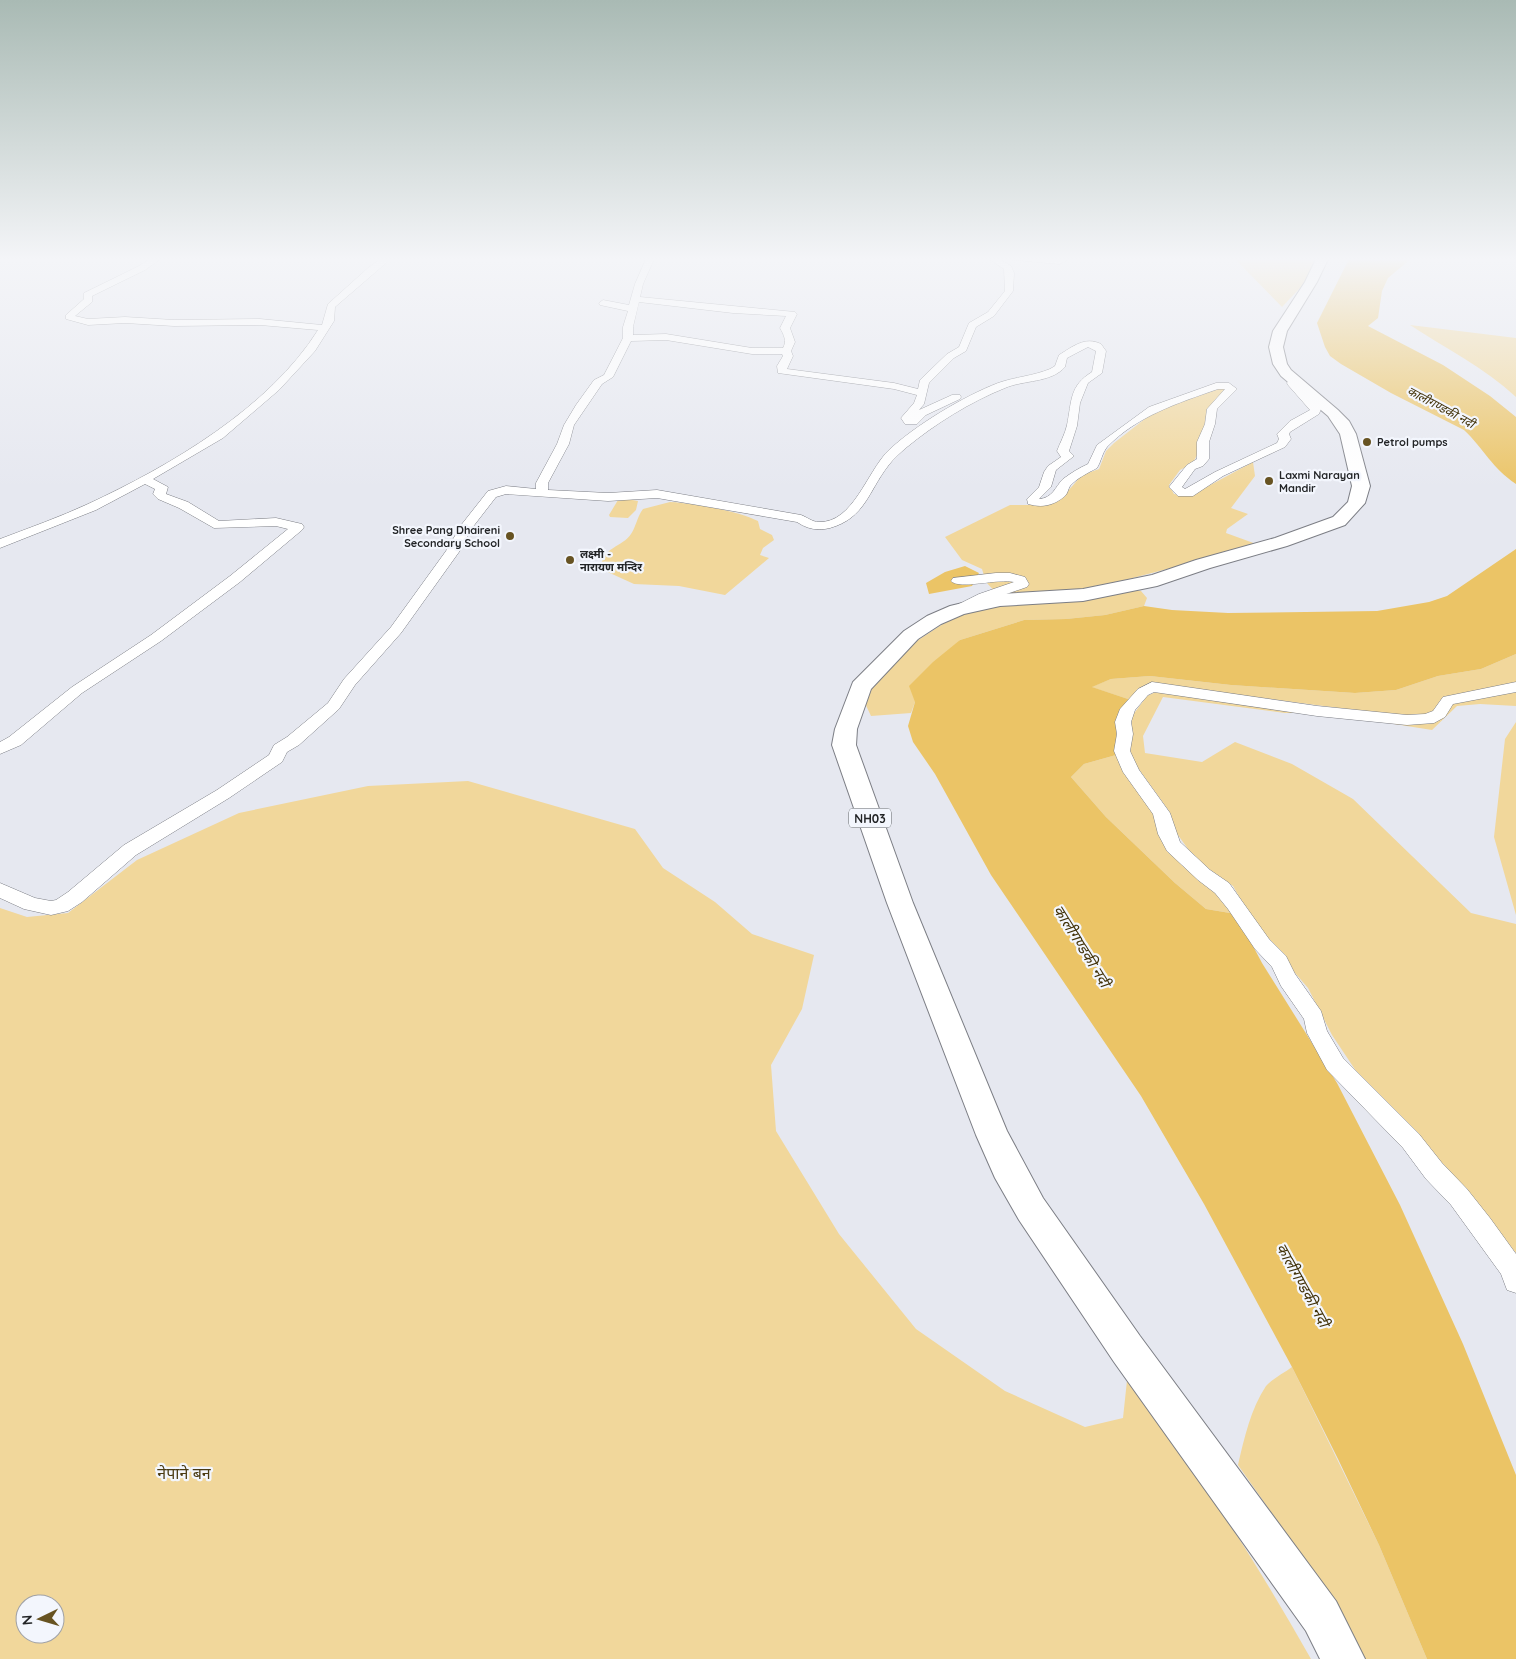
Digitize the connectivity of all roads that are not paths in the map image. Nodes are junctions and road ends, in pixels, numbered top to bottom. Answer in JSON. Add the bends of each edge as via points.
{"nodes":[{"id":1,"x":321,"y":334,"type":"edge"},
{"id":2,"x":626,"y":334,"type":"edge"},
{"id":3,"x":789,"y":334,"type":"edge"},
{"id":4,"x":969,"y":334,"type":"edge"},
{"id":5,"x":1279,"y":334,"type":"edge"},
{"id":6,"x":628,"y":338,"type":"junction"},
{"id":7,"x":786,"y":351,"type":"junction"},
{"id":8,"x":1297,"y":383,"type":"junction"},
{"id":9,"x":1000,"y":386,"type":"junction"},
{"id":10,"x":923,"y":393,"type":"junction"},
{"id":11,"x":144,"y":480,"type":"junction"},
{"id":12,"x":542,"y":493,"type":"junction"},
{"id":13,"x":0,"y":544,"type":"edge"},
{"id":14,"x":958,"y":581,"type":"dead end"},
{"id":15,"x":957,"y":610,"type":"junction"},
{"id":16,"x":1516,"y":687,"type":"edge"},
{"id":17,"x":0,"y":748,"type":"edge"},
{"id":18,"x":0,"y":890,"type":"edge"},
{"id":19,"x":1516,"y":1281,"type":"edge"},
{"id":20,"x":1343,"y":1659,"type":"edge"}],
"edges":[{"from":1,"to":11,"type":"street","via":[[310,351],[274,388],[219,436]]},
{"from":2,"to":6,"type":"street"},
{"from":3,"to":7,"type":"street","via":[[790,344]]},
{"from":4,"to":10,"type":"street","via":[[963,350],[942,362],[924,382]]},
{"from":5,"to":8,"type":"highway","number":"NH03","via":[[1276,347],[1280,364]]},
{"from":6,"to":7,"type":"street","via":[[666,337],[752,351]]},
{"from":6,"to":12,"type":"street","via":[[608,377],[598,382],[570,424],[542,483]]},
{"from":7,"to":10,"type":"street","via":[[788,356],[782,370]]},
{"from":8,"to":9,"type":"street","via":[[1292,383],[1316,409],[1315,412],[1287,428],[1281,446],[1219,474],[1190,493],[1182,493],[1175,487],[1191,467],[1203,459],[1203,442],[1212,409],[1232,390],[1229,386],[1211,387],[1153,409],[1101,447],[1093,466],[1080,472],[1065,484],[1061,493],[1043,503],[1031,499],[1045,488],[1050,469],[1068,456],[1063,451],[1072,426],[1075,403],[1084,381],[1097,373],[1101,349],[1094,344],[1084,344],[1062,357],[1060,367],[1052,373]]},
{"from":8,"to":15,"type":"highway","number":"NH03","via":[[1333,413],[1348,434],[1361,486],[1356,503],[1339,520],[1281,542],[1147,582],[1083,595],[1000,600]]},
{"from":9,"to":10,"type":"street","via":[[971,390],[909,422],[906,418],[919,404]]},
{"from":9,"to":12,"type":"street","via":[[947,413],[891,454],[860,504],[837,523],[812,525],[801,518],[657,494],[608,497]]},
{"from":11,"to":13,"type":"street","via":[[92,507]]},
{"from":11,"to":17,"type":"street","via":[[162,487],[158,494],[162,497],[186,506],[210,523],[272,522],[298,527],[156,638],[77,690],[15,741]]},
{"from":12,"to":18,"type":"street","via":[[506,490],[492,494],[396,630],[349,682],[334,706],[280,749],[276,758],[130,850],[61,906],[51,908],[31,904]]},
{"from":14,"to":15,"type":"street","via":[[1010,577],[1022,584]]},
{"from":15,"to":20,"type":"highway","number":"NH03","via":[[911,635],[887,659],[861,688],[846,729],[844,745],[894,886],[992,1136],[1030,1209],[1127,1349],[1305,1592]]},
{"from":16,"to":19,"type":"street","via":[[1448,700],[1439,714],[1428,719],[1407,720],[1317,711],[1152,687],[1142,692],[1128,709],[1123,722],[1126,734],[1122,751],[1131,772],[1161,812],[1173,846],[1236,904],[1314,1017],[1317,1032],[1336,1064],[1405,1134],[1459,1197],[1510,1266]]}]}
